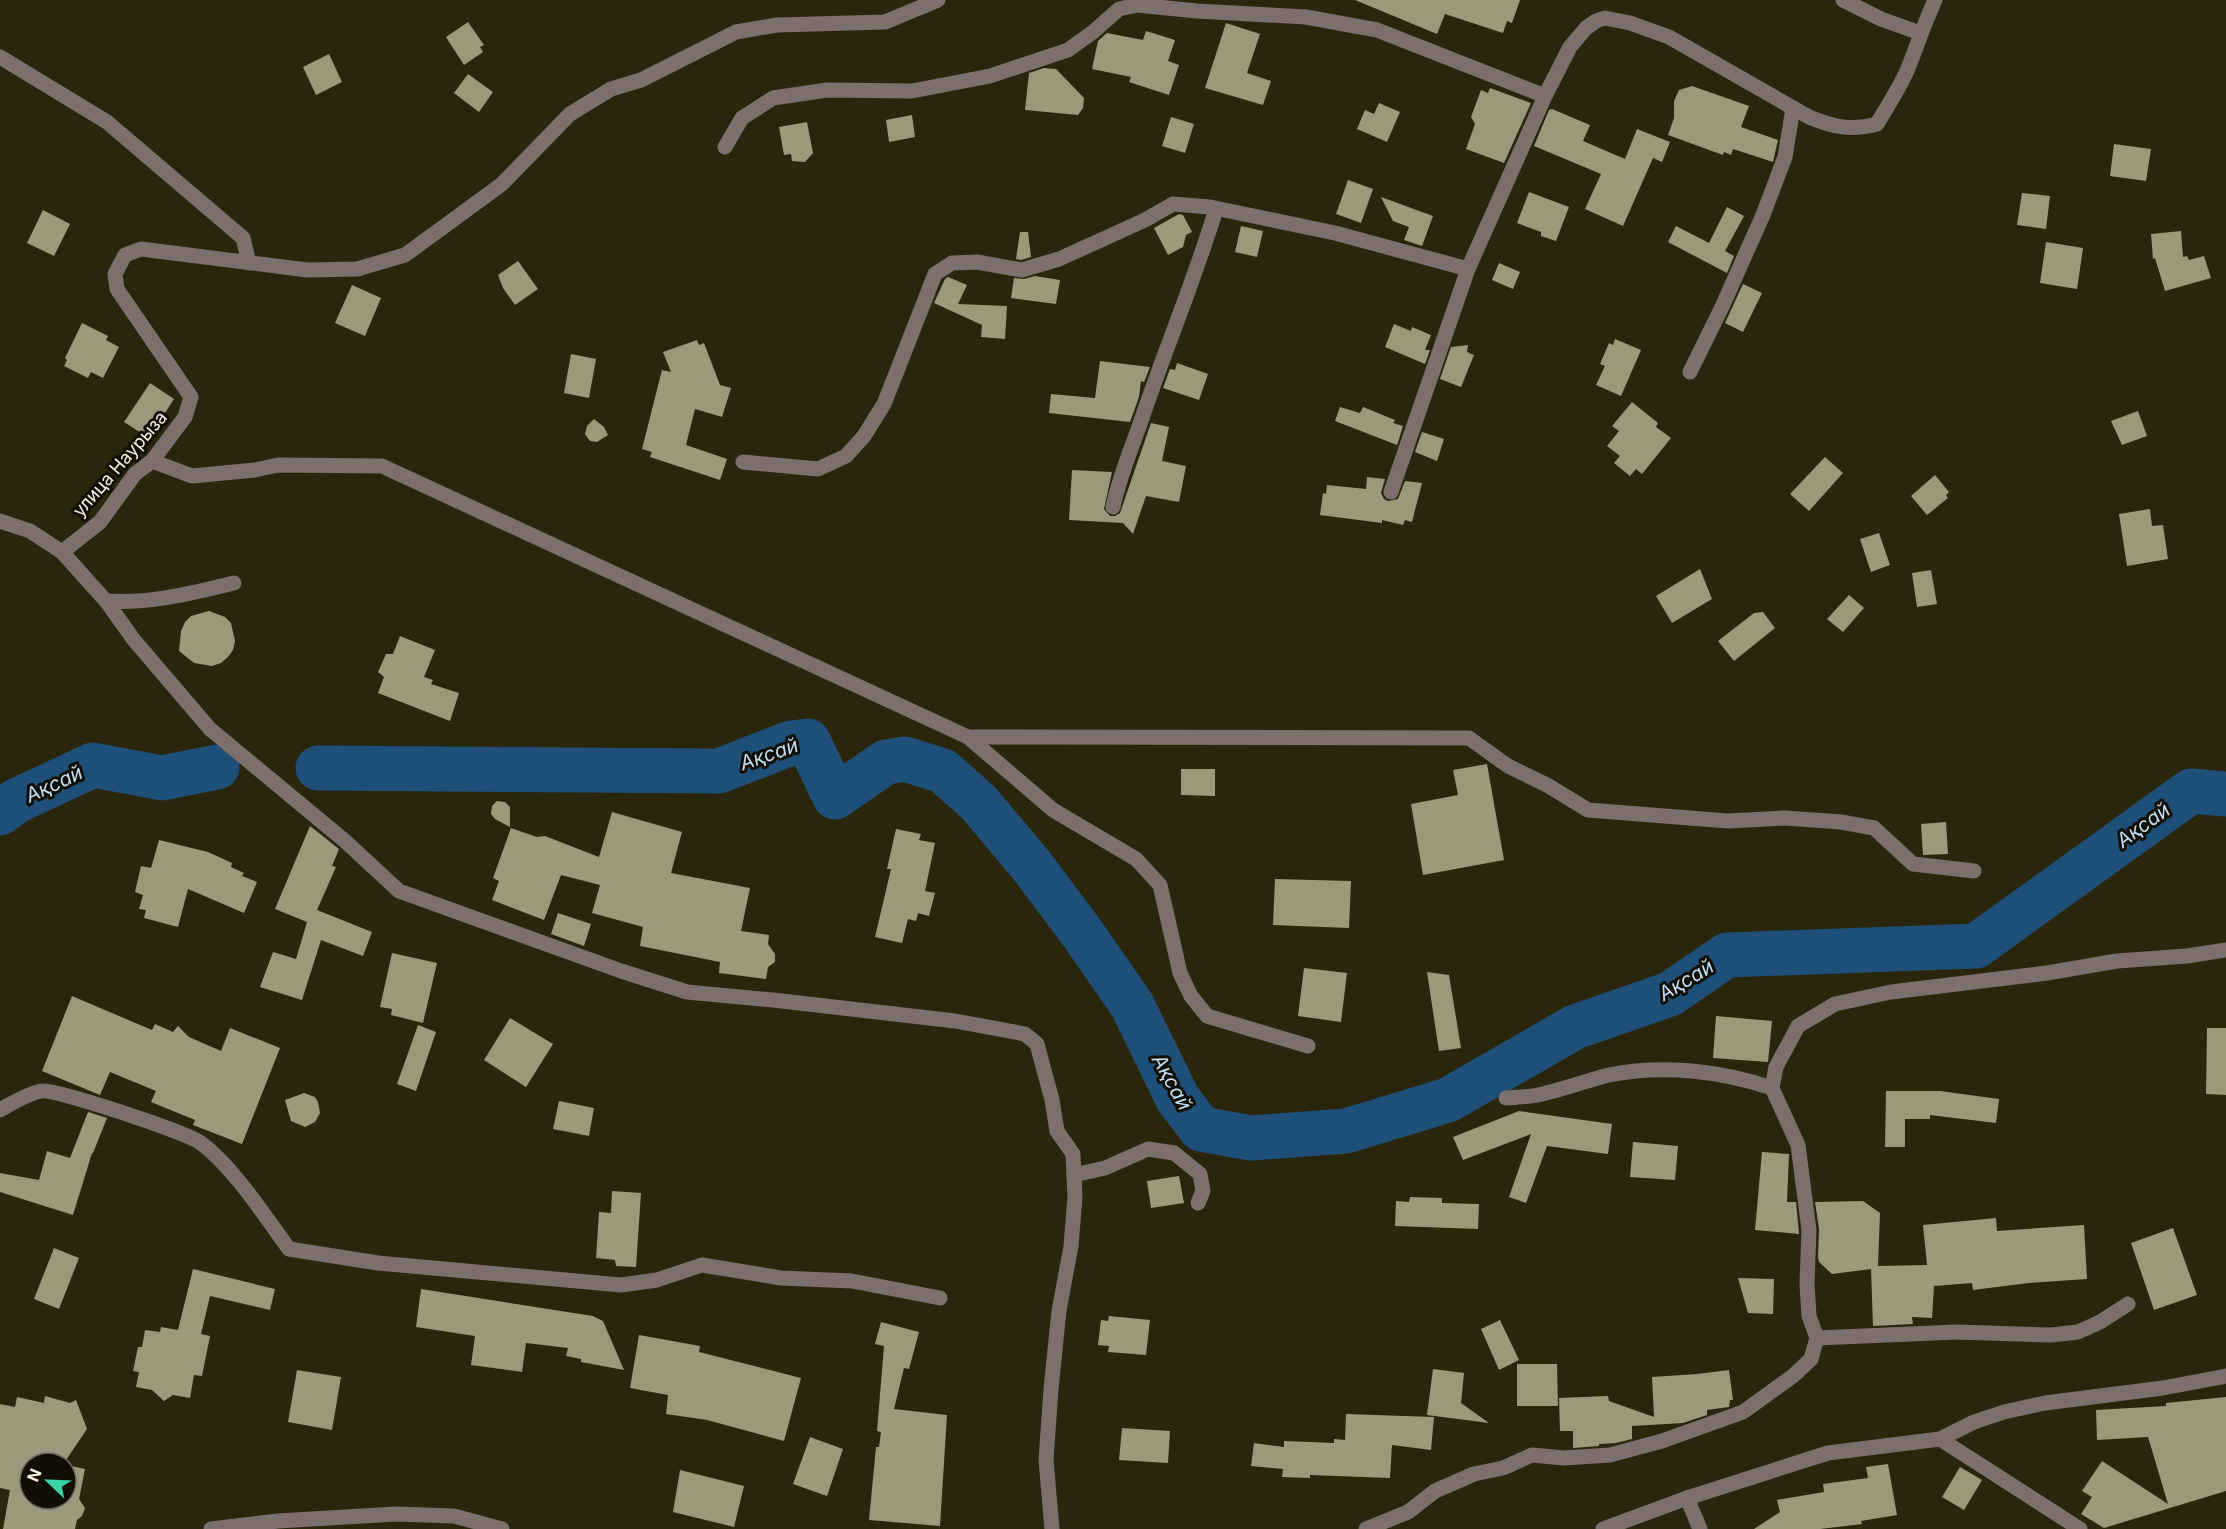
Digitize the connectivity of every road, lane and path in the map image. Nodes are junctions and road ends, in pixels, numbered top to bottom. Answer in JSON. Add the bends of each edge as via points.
{"nodes":[{"id":1,"x":938,"y":0,"type":"edge"},
{"id":2,"x":1843,"y":0,"type":"edge"},
{"id":3,"x":1935,"y":0,"type":"edge"},
{"id":4,"x":1920,"y":33,"type":"junction"},
{"id":5,"x":0,"y":57,"type":"edge"},
{"id":6,"x":1545,"y":96,"type":"junction"},
{"id":7,"x":1792,"y":108,"type":"junction"},
{"id":8,"x":725,"y":147,"type":"dead end"},
{"id":9,"x":1216,"y":209,"type":"junction"},
{"id":10,"x":249,"y":263,"type":"junction"},
{"id":11,"x":1468,"y":269,"type":"junction"},
{"id":12,"x":1690,"y":372,"type":"dead end"},
{"id":13,"x":152,"y":461,"type":"junction"},
{"id":14,"x":742,"y":462,"type":"dead end"},
{"id":15,"x":1391,"y":492,"type":"dead end"},
{"id":16,"x":1113,"y":507,"type":"dead end"},
{"id":17,"x":0,"y":521,"type":"edge"},
{"id":18,"x":62,"y":552,"type":"junction"},
{"id":19,"x":234,"y":583,"type":"dead end"},
{"id":20,"x":106,"y":601,"type":"junction"},
{"id":21,"x":968,"y":737,"type":"junction"},
{"id":22,"x":1974,"y":871,"type":"dead end"},
{"id":23,"x":2226,"y":950,"type":"edge"},
{"id":24,"x":1308,"y":1046,"type":"dead end"},
{"id":25,"x":1773,"y":1088,"type":"junction"},
{"id":26,"x":1506,"y":1098,"type":"dead end"},
{"id":27,"x":0,"y":1110,"type":"edge"},
{"id":28,"x":1074,"y":1175,"type":"junction"},
{"id":29,"x":1198,"y":1203,"type":"dead end"},
{"id":30,"x":940,"y":1298,"type":"dead end"},
{"id":31,"x":2127,"y":1304,"type":"dead end"},
{"id":32,"x":1817,"y":1338,"type":"junction"},
{"id":33,"x":2226,"y":1376,"type":"edge"},
{"id":34,"x":1940,"y":1439,"type":"junction"},
{"id":35,"x":1688,"y":1498,"type":"junction"},
{"id":36,"x":211,"y":1529,"type":"edge"},
{"id":37,"x":502,"y":1529,"type":"edge"},
{"id":38,"x":1052,"y":1529,"type":"edge"},
{"id":39,"x":1366,"y":1529,"type":"edge"},
{"id":40,"x":1603,"y":1529,"type":"edge"},
{"id":41,"x":1700,"y":1529,"type":"edge"},
{"id":42,"x":2080,"y":1529,"type":"edge"}],
"edges":[{"from":1,"to":10,"type":"street","via":[[885,22],[777,25],[736,32],[640,80],[611,89],[570,114],[502,184],[405,255],[357,269],[307,270]]},
{"from":2,"to":4,"type":"street"},
{"from":3,"to":4,"type":"street"},
{"from":4,"to":7,"type":"street","via":[[1898,90],[1877,123],[1859,129],[1828,125]]},
{"from":5,"to":10,"type":"street","via":[[107,122],[243,238]]},
{"from":6,"to":7,"type":"street","via":[[1570,47],[1586,28],[1605,18],[1669,37]]},
{"from":6,"to":8,"type":"street","via":[[1377,30],[1306,17],[1137,5],[1119,9],[1068,51],[990,76],[912,91],[827,90],[773,98],[742,118]]},
{"from":6,"to":11,"type":"street"},
{"from":7,"to":12,"type":"street","via":[[1785,157],[1778,176]]},
{"from":9,"to":11,"type":"street","via":[[1335,233]]},
{"from":9,"to":14,"type":"street","via":[[1173,204],[1083,249],[1022,270],[977,262],[952,263],[935,274],[884,404],[846,456],[818,469]]},
{"from":9,"to":16,"type":"street","via":[[1154,379]]},
{"from":10,"to":13,"type":"street","name":"улица Наурыза","via":[[141,249],[125,255],[115,274],[117,289],[191,397],[185,417]]},
{"from":11,"to":15,"type":"street"},
{"from":13,"to":18,"type":"street","name":"улица Наурыза","via":[[135,474],[100,522]]},
{"from":13,"to":21,"type":"street","via":[[192,476],[278,465],[382,466]]},
{"from":17,"to":18,"type":"street","via":[[30,531]]},
{"from":18,"to":20,"type":"street"},
{"from":19,"to":20,"type":"street","via":[[132,603]]},
{"from":20,"to":28,"type":"street","via":[[210,729],[399,891],[687,992],[901,1014],[1025,1034],[1037,1044],[1057,1131],[1073,1154]]},
{"from":21,"to":22,"type":"street","via":[[1469,738],[1508,766],[1588,810],[1728,821],[1785,818],[1841,822],[1874,828],[1913,864]]},
{"from":21,"to":24,"type":"street","via":[[1053,810],[1136,859],[1160,885],[1180,973],[1207,1016]]},
{"from":23,"to":25,"type":"street","via":[[1891,992],[1835,1004],[1798,1026],[1776,1067]]},
{"from":25,"to":26,"type":"street","via":[[1708,1072],[1655,1071],[1611,1075],[1536,1096]]},
{"from":25,"to":32,"type":"street","via":[[1798,1145],[1809,1230],[1809,1316]]},
{"from":27,"to":30,"type":"street","via":[[43,1090],[92,1102],[200,1142],[238,1180],[288,1249],[378,1263],[621,1285],[657,1280],[702,1266],[781,1278],[852,1281]]},
{"from":28,"to":29,"type":"street","via":[[1105,1168],[1148,1149],[1174,1154],[1200,1174],[1203,1191]]},
{"from":28,"to":38,"type":"street","via":[[1071,1246],[1059,1311],[1046,1460]]},
{"from":31,"to":32,"type":"street","via":[[2078,1332],[2051,1335],[1945,1332]]},
{"from":32,"to":39,"type":"street","via":[[1810,1359],[1793,1376],[1743,1412],[1610,1455],[1532,1455],[1435,1491],[1408,1512]]},
{"from":33,"to":34,"type":"street","via":[[2004,1412]]},
{"from":34,"to":35,"type":"street","via":[[1828,1453]]},
{"from":34,"to":42,"type":"street"},
{"from":35,"to":40,"type":"street"},
{"from":35,"to":41,"type":"street"},
{"from":36,"to":37,"type":"street","via":[[396,1514],[454,1516]]}]}
